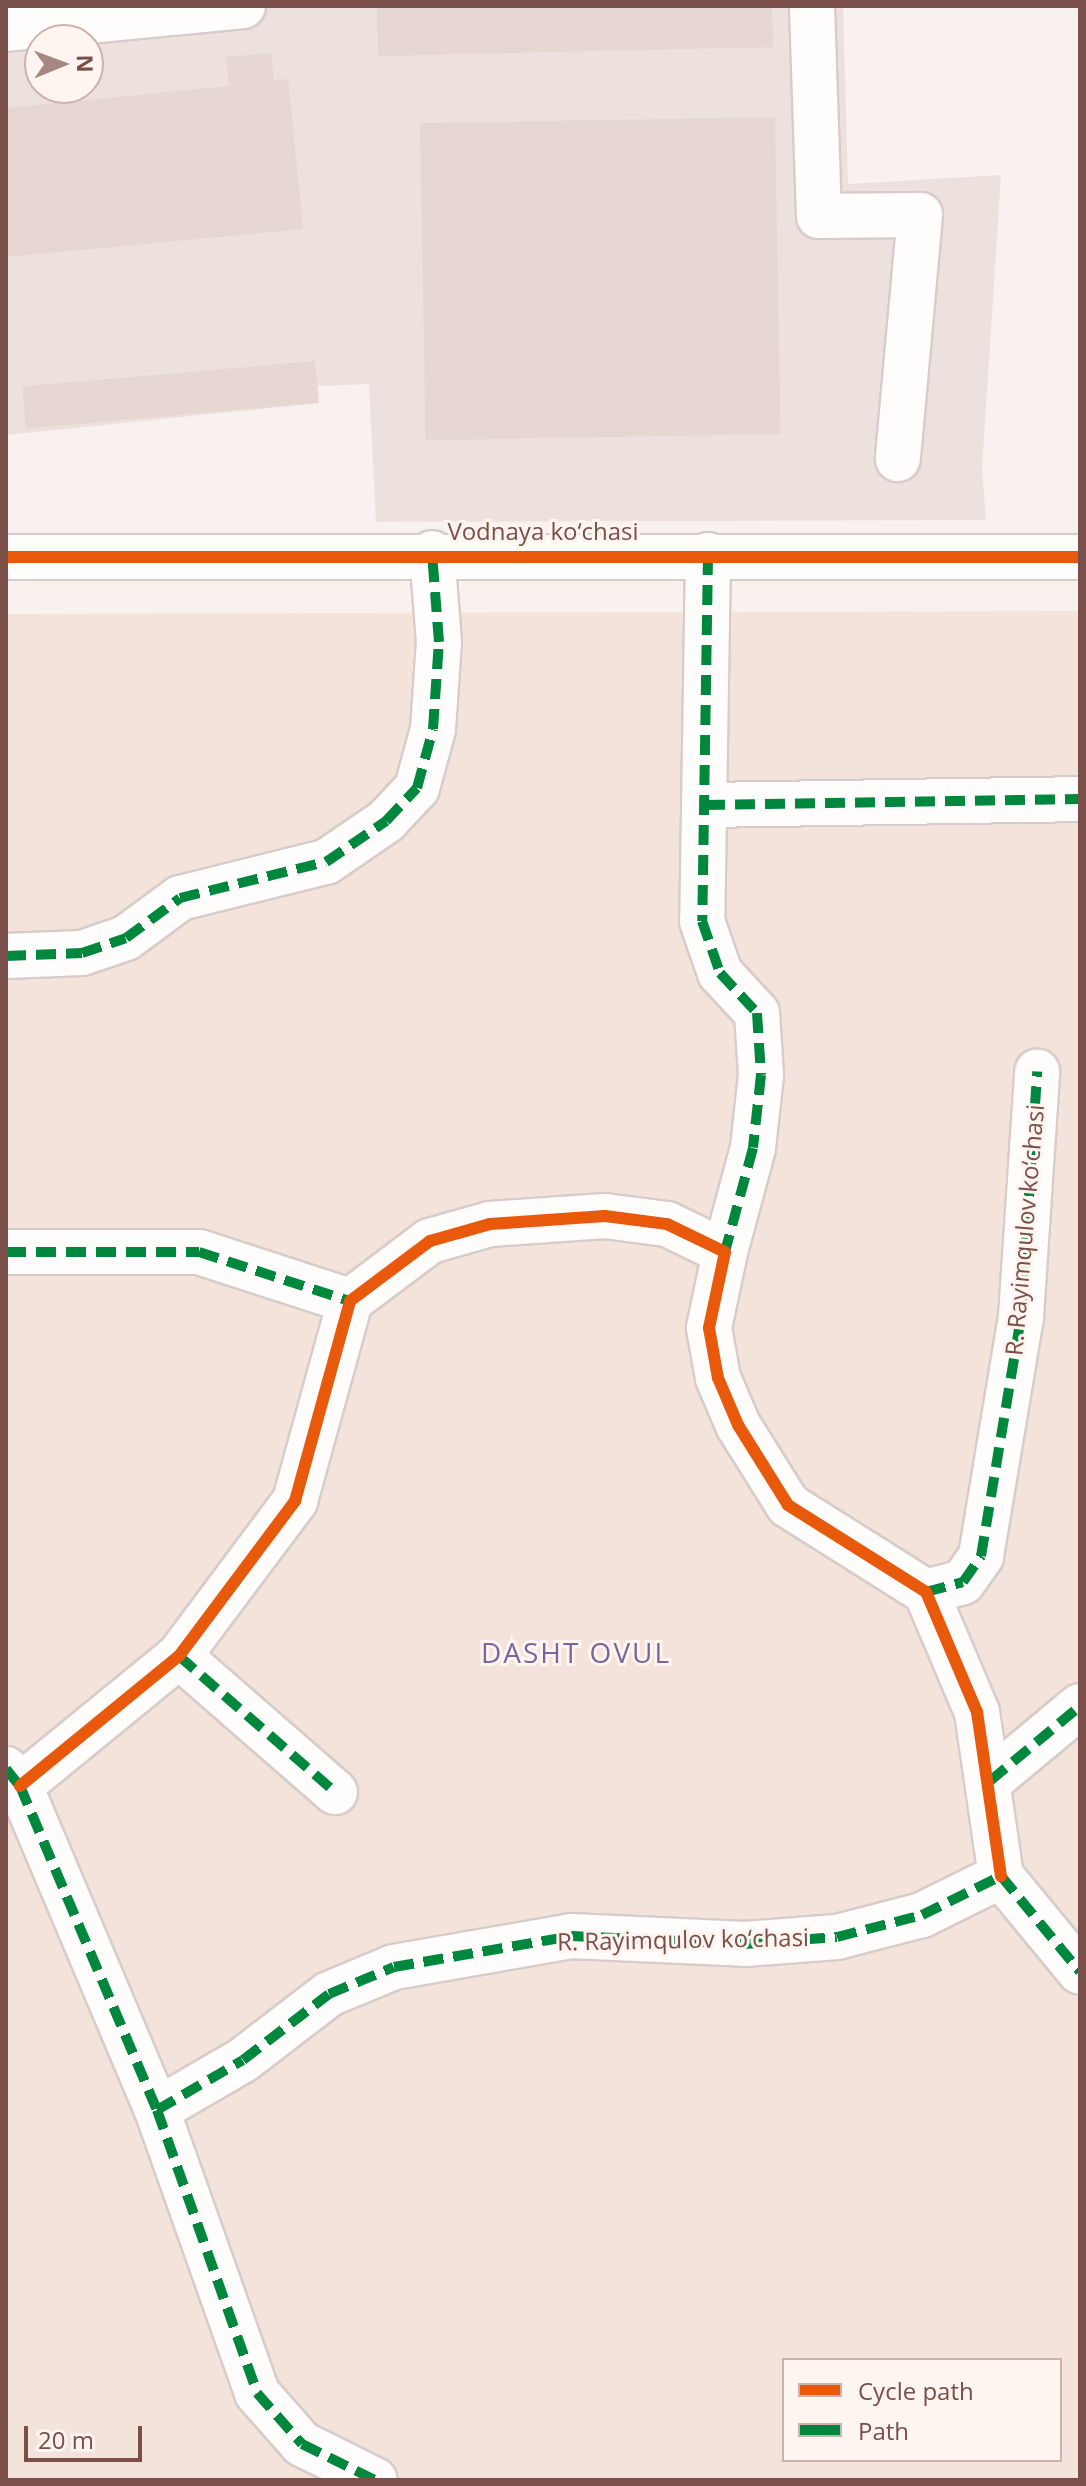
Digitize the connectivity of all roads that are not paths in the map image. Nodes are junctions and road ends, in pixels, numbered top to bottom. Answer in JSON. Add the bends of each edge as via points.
{"nodes":[{"id":1,"x":243,"y":6,"type":"edge"},
{"id":2,"x":812,"y":6,"type":"edge"},
{"id":3,"x":6,"y":29,"type":"edge"},
{"id":4,"x":898,"y":459,"type":"dead end"},
{"id":5,"x":432,"y":553,"type":"junction"},
{"id":6,"x":708,"y":555,"type":"junction"},
{"id":7,"x":6,"y":557,"type":"edge"},
{"id":8,"x":1080,"y":557,"type":"edge"},
{"id":9,"x":1080,"y":799,"type":"edge"},
{"id":10,"x":705,"y":805,"type":"junction"},
{"id":11,"x":6,"y":956,"type":"edge"},
{"id":12,"x":1037,"y":1072,"type":"dead end"},
{"id":13,"x":6,"y":1252,"type":"edge"},
{"id":14,"x":725,"y":1252,"type":"junction"},
{"id":15,"x":350,"y":1301,"type":"junction"},
{"id":16,"x":926,"y":1592,"type":"junction"},
{"id":17,"x":179,"y":1656,"type":"junction"},
{"id":18,"x":1080,"y":1706,"type":"edge"},
{"id":19,"x":13,"y":1778,"type":"edge"},
{"id":20,"x":990,"y":1781,"type":"junction"},
{"id":21,"x":335,"y":1792,"type":"dead end"},
{"id":22,"x":1001,"y":1876,"type":"junction"},
{"id":23,"x":1080,"y":1972,"type":"edge"},
{"id":24,"x":157,"y":2110,"type":"junction"},
{"id":25,"x":375,"y":2480,"type":"edge"}],
"edges":[{"from":1,"to":3,"type":"street"},
{"from":2,"to":4,"type":"street","via":[[819,216],[920,215]]},
{"from":5,"to":6,"type":"street","name":"Vodnaya ko‘chasi"},
{"from":5,"to":7,"type":"street","name":"Vodnaya ko‘chasi"},
{"from":5,"to":11,"type":"street","via":[[439,642],[433,729],[417,788],[386,821],[326,862],[180,898],[126,938],[82,953]]},
{"from":6,"to":8,"type":"street","name":"Vodnaya ko‘chasi"},
{"from":6,"to":10,"type":"street"},
{"from":9,"to":10,"type":"street"},
{"from":10,"to":14,"type":"street","via":[[702,921],[720,973],[757,1013],[761,1075],[753,1148]]},
{"from":12,"to":16,"type":"street","name":"R. Rayimqulov ko‘chasi","via":[[1021,1316],[981,1556],[963,1582]]},
{"from":13,"to":15,"type":"street","via":[[199,1252]]},
{"from":14,"to":15,"type":"street","via":[[667,1224],[605,1216],[490,1224],[430,1241]]},
{"from":14,"to":16,"type":"street","via":[[709,1328],[718,1378],[738,1425],[788,1505]]},
{"from":15,"to":17,"type":"street","via":[[295,1501]]},
{"from":16,"to":20,"type":"street","via":[[977,1712]]},
{"from":17,"to":19,"type":"street"},
{"from":17,"to":21,"type":"street"},
{"from":18,"to":20,"type":"street"},
{"from":19,"to":24,"type":"street"},
{"from":20,"to":22,"type":"street"},
{"from":22,"to":23,"type":"street"},
{"from":22,"to":24,"type":"street","name":"R. Rayimqulov ko‘chasi","via":[[922,1915],[837,1937],[745,1944],[571,1936],[394,1967],[329,1994],[243,2060]]},
{"from":24,"to":25,"type":"street","via":[[257,2393],[302,2444]]}]}
